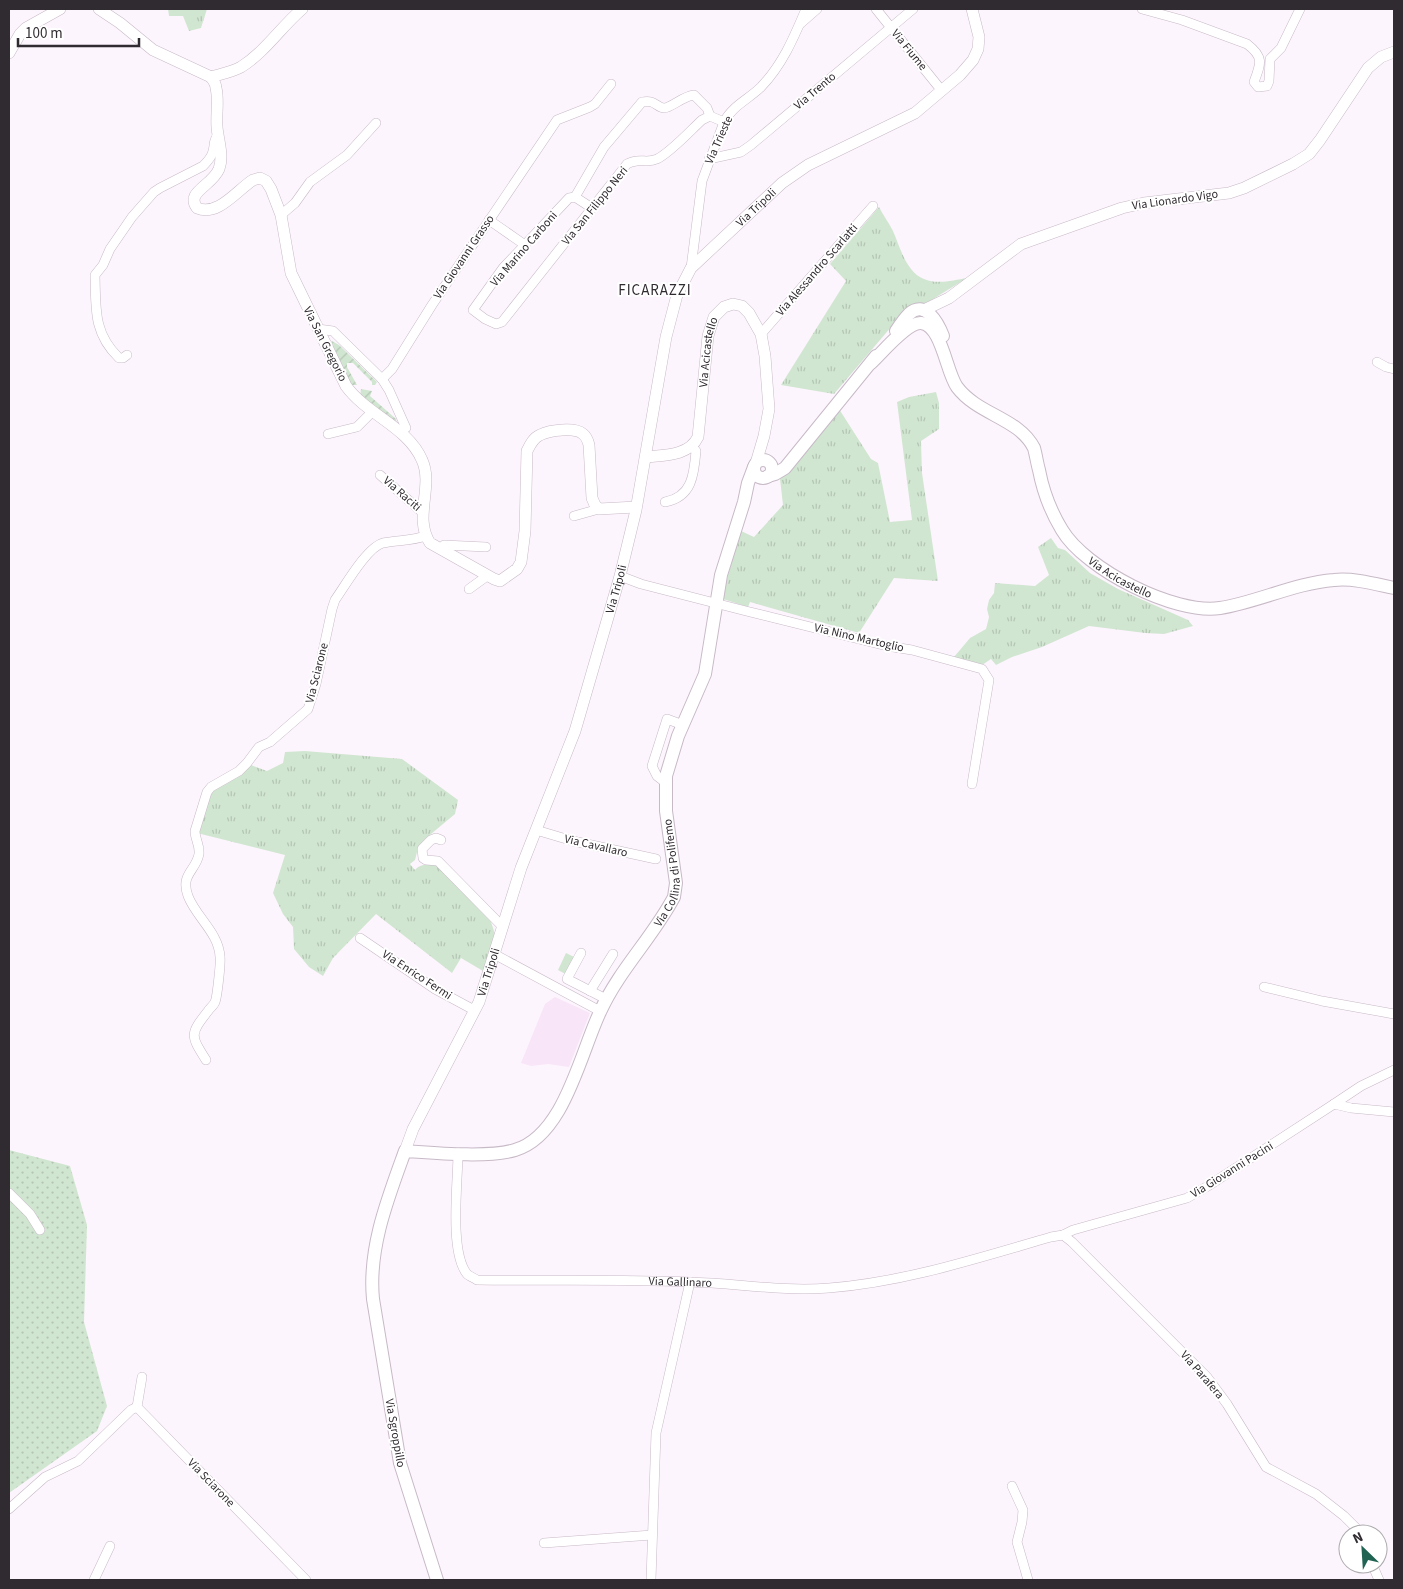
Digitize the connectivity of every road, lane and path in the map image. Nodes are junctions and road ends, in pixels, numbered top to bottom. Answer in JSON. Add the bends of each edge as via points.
{"nodes":[{"id":1,"x":60,"y":9,"type":"edge"},
{"id":2,"x":99,"y":9,"type":"edge"},
{"id":3,"x":302,"y":9,"type":"edge"},
{"id":4,"x":806,"y":9,"type":"edge"},
{"id":5,"x":818,"y":9,"type":"edge"},
{"id":6,"x":876,"y":9,"type":"edge"},
{"id":7,"x":912,"y":9,"type":"edge"},
{"id":8,"x":972,"y":9,"type":"edge"},
{"id":9,"x":1142,"y":9,"type":"edge"},
{"id":10,"x":1300,"y":9,"type":"edge"},
{"id":11,"x":799,"y":25,"type":"junction"},
{"id":12,"x":890,"y":27,"type":"junction"},
{"id":13,"x":1394,"y":52,"type":"edge"},
{"id":14,"x":9,"y":53,"type":"edge"},
{"id":15,"x":211,"y":77,"type":"junction"},
{"id":16,"x":611,"y":84,"type":"dead end"},
{"id":17,"x":942,"y":91,"type":"junction"},
{"id":18,"x":710,"y":116,"type":"junction"},
{"id":19,"x":724,"y":122,"type":"junction"},
{"id":20,"x":376,"y":123,"type":"dead end"},
{"id":21,"x":218,"y":135,"type":"junction"},
{"id":22,"x":709,"y":159,"type":"junction"},
{"id":23,"x":576,"y":197,"type":"junction"},
{"id":24,"x":873,"y":206,"type":"dead end"},
{"id":25,"x":592,"y":208,"type":"junction"},
{"id":26,"x":281,"y":215,"type":"junction"},
{"id":27,"x":489,"y":220,"type":"junction"},
{"id":28,"x":525,"y":245,"type":"junction"},
{"id":29,"x":691,"y":268,"type":"junction"},
{"id":30,"x":928,"y":313,"type":"junction"},
{"id":31,"x":485,"y":319,"type":"joint"},
{"id":32,"x":318,"y":329,"type":"junction"},
{"id":33,"x":762,"y":334,"type":"junction"},
{"id":34,"x":883,"y":352,"type":"junction"},
{"id":35,"x":127,"y":355,"type":"dead end"},
{"id":36,"x":1377,"y":362,"type":"dead end"},
{"id":37,"x":871,"y":363,"type":"junction"},
{"id":38,"x":948,"y":368,"type":"junction"},
{"id":39,"x":1394,"y":370,"type":"edge"},
{"id":40,"x":382,"y":379,"type":"junction"},
{"id":41,"x":372,"y":412,"type":"junction"},
{"id":42,"x":406,"y":428,"type":"dead end"},
{"id":43,"x":328,"y":434,"type":"dead end"},
{"id":44,"x":691,"y":446,"type":"junction"},
{"id":45,"x":646,"y":457,"type":"junction"},
{"id":46,"x":762,"y":470,"type":"junction"},
{"id":47,"x":380,"y":475,"type":"dead end"},
{"id":48,"x":665,"y":502,"type":"dead end"},
{"id":49,"x":636,"y":507,"type":"junction"},
{"id":50,"x":599,"y":509,"type":"junction"},
{"id":51,"x":423,"y":513,"type":"junction"},
{"id":52,"x":574,"y":516,"type":"dead end"},
{"id":53,"x":425,"y":536,"type":"junction"},
{"id":54,"x":486,"y":547,"type":"dead end"},
{"id":55,"x":441,"y":549,"type":"junction"},
{"id":56,"x":487,"y":576,"type":"junction"},
{"id":57,"x":620,"y":576,"type":"junction"},
{"id":58,"x":1394,"y":588,"type":"edge"},
{"id":59,"x":469,"y":590,"type":"dead end"},
{"id":60,"x":716,"y":602,"type":"junction"},
{"id":61,"x":972,"y":784,"type":"dead end"},
{"id":62,"x":536,"y":830,"type":"junction"},
{"id":63,"x":441,"y":840,"type":"dead end"},
{"id":64,"x":656,"y":859,"type":"dead end"},
{"id":65,"x":503,"y":927,"type":"junction"},
{"id":66,"x":360,"y":938,"type":"dead end"},
{"id":67,"x":581,"y":953,"type":"dead end"},
{"id":68,"x":494,"y":954,"type":"junction"},
{"id":69,"x":613,"y":954,"type":"dead end"},
{"id":70,"x":1264,"y":987,"type":"dead end"},
{"id":71,"x":590,"y":991,"type":"junction"},
{"id":72,"x":606,"y":999,"type":"junction"},
{"id":73,"x":474,"y":1010,"type":"junction"},
{"id":74,"x":600,"y":1011,"type":"junction"},
{"id":75,"x":1394,"y":1014,"type":"edge"},
{"id":76,"x":206,"y":1060,"type":"dead end"},
{"id":77,"x":1394,"y":1070,"type":"edge"},
{"id":78,"x":1334,"y":1104,"type":"junction"},
{"id":79,"x":1394,"y":1112,"type":"edge"},
{"id":80,"x":405,"y":1151,"type":"junction"},
{"id":81,"x":458,"y":1153,"type":"junction"},
{"id":82,"x":9,"y":1193,"type":"edge"},
{"id":83,"x":40,"y":1230,"type":"dead end"},
{"id":84,"x":1063,"y":1235,"type":"junction"},
{"id":85,"x":371,"y":1282,"type":"joint"},
{"id":86,"x":690,"y":1282,"type":"junction"},
{"id":87,"x":142,"y":1377,"type":"dead end"},
{"id":88,"x":137,"y":1407,"type":"junction"},
{"id":89,"x":1012,"y":1486,"type":"dead end"},
{"id":90,"x":9,"y":1508,"type":"edge"},
{"id":91,"x":1352,"y":1524,"type":"edge"},
{"id":92,"x":652,"y":1535,"type":"junction"},
{"id":93,"x":544,"y":1543,"type":"dead end"},
{"id":94,"x":110,"y":1546,"type":"dead end"},
{"id":95,"x":94,"y":1580,"type":"edge"},
{"id":96,"x":306,"y":1580,"type":"edge"},
{"id":97,"x":437,"y":1580,"type":"edge"},
{"id":98,"x":651,"y":1580,"type":"edge"},
{"id":99,"x":1028,"y":1580,"type":"edge"}],
"edges":[{"from":1,"to":14,"type":"street","via":[[26,28]]},
{"from":2,"to":15,"type":"street","via":[[153,50]]},
{"from":3,"to":15,"type":"street","via":[[243,66]]},
{"from":4,"to":11,"type":"street","name":"Via Trieste"},
{"from":5,"to":11,"type":"street"},
{"from":6,"to":12,"type":"street","name":"Via Fiume"},
{"from":7,"to":12,"type":"street","name":"Via Trento"},
{"from":8,"to":17,"type":"street","name":"Via Tripoli","via":[[979,37],[978,49],[973,60]]},
{"from":9,"to":10,"type":"street","via":[[1247,44],[1255,51],[1261,64],[1254,82],[1258,87],[1267,86],[1270,60],[1281,48]]},
{"from":11,"to":19,"type":"street","name":"Via Trieste","via":[[786,54],[772,74]]},
{"from":12,"to":17,"type":"street","name":"Via Fiume"},
{"from":12,"to":22,"type":"street","name":"Via Trento","via":[[751,145],[741,152]]},
{"from":13,"to":30,"type":"street","name":"Via Lionardo Vigo","via":[[1381,57],[1368,68],[1320,140],[1309,154],[1293,164],[1229,193],[1122,208],[1021,244]]},
{"from":15,"to":21,"type":"street","name":"Via San Gregorio","via":[[216,87]]},
{"from":16,"to":27,"type":"street","name":"Via Giovanni Grasso","via":[[595,104],[557,120]]},
{"from":17,"to":29,"type":"street","name":"Via Tripoli","via":[[915,113],[795,173]]},
{"from":18,"to":19,"type":"street"},
{"from":18,"to":23,"type":"street","via":[[694,95],[666,108],[657,103],[642,102],[604,147]]},
{"from":18,"to":25,"type":"street","name":"Via San Filippo Neri","via":[[663,156],[627,164]]},
{"from":19,"to":22,"type":"street","name":"Via Trieste"},
{"from":20,"to":26,"type":"street","via":[[347,155],[310,182]]},
{"from":21,"to":26,"type":"street","name":"Via San Gregorio","via":[[219,169],[213,179],[196,193],[193,203],[197,208],[209,210],[260,178],[271,189]]},
{"from":21,"to":35,"type":"street","via":[[213,140],[209,160],[203,166],[154,192],[138,210],[95,275],[96,315],[100,331],[119,358]]},
{"from":22,"to":29,"type":"street","name":"Via Trieste","via":[[702,181]]},
{"from":23,"to":25,"type":"street"},
{"from":23,"to":28,"type":"street","name":"Via Marino Carboni","via":[[569,198]]},
{"from":24,"to":33,"type":"street","name":"Via Alessandro Scarlatti"},
{"from":25,"to":31,"type":"street","name":"Via San Filippo Neri","via":[[502,322],[496,324]]},
{"from":26,"to":32,"type":"street","name":"Via San Gregorio","via":[[290,273]]},
{"from":27,"to":28,"type":"street"},
{"from":27,"to":40,"type":"street","name":"Via Giovanni Grasso","via":[[392,369]]},
{"from":28,"to":31,"type":"street","name":"Via Marino Carboni","via":[[503,268],[473,310]]},
{"from":29,"to":45,"type":"street","name":"Via Tripoli","via":[[677,295],[666,337]]},
{"from":30,"to":34,"type":"street","via":[[908,322]]},
{"from":30,"to":37,"type":"main road","via":[[918,310],[909,314]]},
{"from":30,"to":38,"type":"main road","via":[[944,336]]},
{"from":32,"to":40,"type":"street","via":[[333,331]]},
{"from":32,"to":41,"type":"street","name":"Via San Gregorio","via":[[346,386]]},
{"from":33,"to":44,"type":"street","name":"Via Acicastello","via":[[742,306],[724,307],[714,317],[708,336],[698,437]]},
{"from":33,"to":46,"type":"street","name":"Via Acicastello","via":[[769,409]]},
{"from":34,"to":37,"type":"main road"},
{"from":34,"to":38,"type":"main road","via":[[908,327],[923,324],[936,335]]},
{"from":36,"to":39,"type":"street"},
{"from":37,"to":46,"type":"main road","name":"Via Collina di Polifemo","via":[[781,471]]},
{"from":38,"to":58,"type":"main road","name":"Via Acicastello","via":[[957,387],[975,404],[1028,437],[1050,506],[1070,541],[1094,561],[1143,591],[1183,606],[1218,608],[1335,580],[1361,581]]},
{"from":40,"to":42,"type":"street"},
{"from":41,"to":43,"type":"street","via":[[357,427]]},
{"from":41,"to":51,"type":"street","name":"Via San Gregorio","via":[[400,433],[421,457],[426,472]]},
{"from":44,"to":45,"type":"street","via":[[677,453]]},
{"from":44,"to":48,"type":"street","via":[[696,451],[691,482],[683,494]]},
{"from":45,"to":49,"type":"street","name":"Via Tripoli"},
{"from":46,"to":60,"type":"main road","name":"Via Collina di Polifemo","via":[[744,502]]},
{"from":47,"to":51,"type":"street","name":"Via Raciti"},
{"from":49,"to":50,"type":"street"},
{"from":49,"to":57,"type":"street","name":"Via Tripoli"},
{"from":50,"to":52,"type":"street"},
{"from":50,"to":56,"type":"street","via":[[592,498],[589,445],[582,433],[575,430],[539,436],[527,451],[521,562],[500,580]]},
{"from":51,"to":53,"type":"street","name":"Via San Gregorio"},
{"from":53,"to":55,"type":"street"},
{"from":53,"to":76,"type":"street","name":"Via Sciarone","via":[[382,543],[370,551],[335,600],[308,709],[270,742],[259,747],[239,771],[208,792],[195,832],[199,853],[186,885],[188,896],[210,930],[220,956],[215,1002],[194,1029],[193,1036]]},
{"from":54,"to":55,"type":"street","via":[[444,545]]},
{"from":55,"to":56,"type":"street"},
{"from":56,"to":59,"type":"street"},
{"from":57,"to":60,"type":"street","name":"Via Nino Martoglio"},
{"from":57,"to":62,"type":"street","name":"Via Tripoli","via":[[575,731]]},
{"from":60,"to":61,"type":"street","name":"Via Nino Martoglio","via":[[982,669],[989,680]]},
{"from":60,"to":72,"type":"main road","name":"Via Collina di Polifemo","via":[[705,674],[672,755],[666,782],[666,811],[676,883],[674,897]]},
{"from":62,"to":64,"type":"street","name":"Via Cavallaro","via":[[572,842]]},
{"from":62,"to":65,"type":"street","name":"Via Tripoli"},
{"from":63,"to":65,"type":"street","via":[[431,840],[422,849],[423,858],[438,861]]},
{"from":65,"to":68,"type":"street","name":"Via Tripoli"},
{"from":66,"to":73,"type":"street","name":"Via Enrico Fermi","via":[[435,989]]},
{"from":67,"to":71,"type":"street","via":[[567,979]]},
{"from":68,"to":73,"type":"street","name":"Via Tripoli"},
{"from":68,"to":74,"type":"street"},
{"from":69,"to":71,"type":"street"},
{"from":70,"to":75,"type":"street"},
{"from":71,"to":72,"type":"street"},
{"from":72,"to":74,"type":"main road","name":"Via Collina di Polifemo"},
{"from":73,"to":80,"type":"street","name":"Via Tripoli"},
{"from":74,"to":81,"type":"main road","name":"Via Collina di Polifemo","via":[[563,1104],[544,1133],[517,1150]]},
{"from":77,"to":78,"type":"street","name":"Via Giovanni Pacini"},
{"from":78,"to":79,"type":"street"},
{"from":78,"to":84,"type":"street","name":"Via Giovanni Pacini","via":[[1187,1198]]},
{"from":80,"to":81,"type":"main road"},
{"from":80,"to":85,"type":"main road","name":"Via Tripoli","via":[[386,1204]]},
{"from":81,"to":86,"type":"street","name":"Via Gallinaro","via":[[456,1242],[468,1275],[477,1280]]},
{"from":82,"to":83,"type":"street","via":[[36,1221]]},
{"from":84,"to":86,"type":"street","name":"Via Gallinaro","via":[[910,1276],[858,1285],[804,1289]]},
{"from":84,"to":91,"type":"street","name":"Via Parafera","via":[[1207,1377],[1266,1467],[1316,1494]]},
{"from":85,"to":97,"type":"main road","name":"Via Sgroppillo","via":[[398,1456]]},
{"from":86,"to":92,"type":"street","via":[[656,1433]]},
{"from":87,"to":88,"type":"street"},
{"from":88,"to":90,"type":"street","via":[[78,1460],[45,1477]]},
{"from":88,"to":96,"type":"street","name":"Via Sciarone"},
{"from":89,"to":99,"type":"street","via":[[1022,1504],[1017,1542]]},
{"from":92,"to":93,"type":"street"},
{"from":92,"to":98,"type":"street"},
{"from":94,"to":95,"type":"street"}]}
